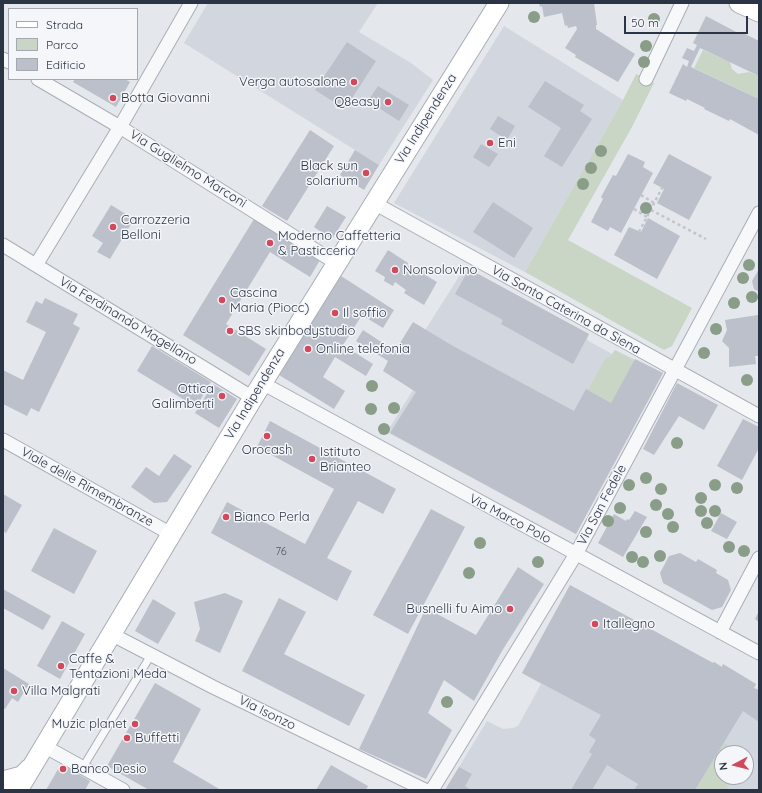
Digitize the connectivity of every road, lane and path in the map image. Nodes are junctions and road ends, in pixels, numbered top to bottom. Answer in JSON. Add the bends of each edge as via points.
{"nodes":[{"id":1,"x":191,"y":3,"type":"edge"},
{"id":2,"x":499,"y":3,"type":"edge"},
{"id":3,"x":682,"y":3,"type":"edge"},
{"id":4,"x":739,"y":3,"type":"edge"},
{"id":5,"x":759,"y":12,"type":"edge"},
{"id":6,"x":646,"y":79,"type":"dead end"},
{"id":7,"x":40,"y":80,"type":"edge"},
{"id":8,"x":120,"y":126,"type":"junction"},
{"id":9,"x":662,"y":188,"type":"dead end"},
{"id":10,"x":641,"y":195,"type":"dead end"},
{"id":11,"x":374,"y":203,"type":"junction"},
{"id":12,"x":654,"y":203,"type":"junction"},
{"id":13,"x":634,"y":209,"type":"dead end"},
{"id":14,"x":651,"y":210,"type":"junction"},
{"id":15,"x":759,"y":213,"type":"edge"},
{"id":16,"x":647,"y":217,"type":"junction"},
{"id":17,"x":639,"y":232,"type":"dead end"},
{"id":18,"x":706,"y":239,"type":"dead end"},
{"id":19,"x":3,"y":245,"type":"edge"},
{"id":20,"x":336,"y":263,"type":"junction"},
{"id":21,"x":36,"y":265,"type":"junction"},
{"id":22,"x":675,"y":370,"type":"junction"},
{"id":23,"x":257,"y":391,"type":"junction"},
{"id":24,"x":759,"y":416,"type":"edge"},
{"id":25,"x":3,"y":440,"type":"edge"},
{"id":26,"x":171,"y":534,"type":"junction"},
{"id":27,"x":576,"y":554,"type":"junction"},
{"id":28,"x":759,"y":558,"type":"edge"},
{"id":29,"x":720,"y":632,"type":"junction"},
{"id":30,"x":111,"y":634,"type":"junction"},
{"id":31,"x":759,"y":653,"type":"edge"},
{"id":32,"x":152,"y":655,"type":"junction"},
{"id":33,"x":44,"y":746,"type":"junction"},
{"id":34,"x":31,"y":767,"type":"junction"},
{"id":35,"x":83,"y":767,"type":"junction"},
{"id":36,"x":3,"y":781,"type":"edge"},
{"id":37,"x":18,"y":790,"type":"edge"},
{"id":38,"x":124,"y":790,"type":"edge"},
{"id":39,"x":425,"y":790,"type":"edge"},
{"id":40,"x":432,"y":790,"type":"edge"}],
"edges":[{"from":1,"to":8,"type":"street"},
{"from":2,"to":11,"type":"street","name":"Via Indipendenza"},
{"from":3,"to":6,"type":"street"},
{"from":4,"to":5,"type":"street"},
{"from":7,"to":8,"type":"street","name":"Via Guglielmo Marconi"},
{"from":8,"to":20,"type":"street","name":"Via Guglielmo Marconi"},
{"from":8,"to":21,"type":"street"},
{"from":9,"to":12,"type":"path"},
{"from":10,"to":12,"type":"path"},
{"from":11,"to":20,"type":"street","name":"Via Indipendenza"},
{"from":11,"to":22,"type":"street","name":"Via Santa Caterina da Siena"},
{"from":12,"to":14,"type":"path"},
{"from":13,"to":16,"type":"path"},
{"from":14,"to":16,"type":"path"},
{"from":14,"to":18,"type":"path"},
{"from":15,"to":22,"type":"street","name":"Via San Fedele"},
{"from":16,"to":17,"type":"path"},
{"from":19,"to":21,"type":"street","name":"Via Ferdinando Magellano"},
{"from":20,"to":23,"type":"street","name":"Via Indipendenza"},
{"from":21,"to":23,"type":"street","name":"Via Ferdinando Magellano"},
{"from":22,"to":24,"type":"street","name":"Via Santa Caterina da Siena"},
{"from":22,"to":27,"type":"street","name":"Via San Fedele"},
{"from":23,"to":26,"type":"street","name":"Via Indipendenza"},
{"from":23,"to":27,"type":"street","name":"Via Marco Polo"},
{"from":25,"to":26,"type":"street","name":"Viale delle Rimembranze"},
{"from":26,"to":30,"type":"street","name":"Via Indipendenza"},
{"from":27,"to":29,"type":"street","name":"Via Marco Polo"},
{"from":27,"to":40,"type":"street","name":"Via San Fedele"},
{"from":28,"to":29,"type":"street"},
{"from":29,"to":31,"type":"street","name":"Via Marco Polo"},
{"from":30,"to":32,"type":"street","name":"Via Isonzo"},
{"from":30,"to":33,"type":"street","name":"Via Indipendenza"},
{"from":32,"to":35,"type":"lane"},
{"from":32,"to":39,"type":"street","name":"Via Isonzo"},
{"from":33,"to":34,"type":"street","name":"Via Indipendenza"},
{"from":33,"to":35,"type":"street"},
{"from":34,"to":36,"type":"street","via":[[22,776]]},
{"from":34,"to":37,"type":"street","name":"Via Indipendenza"},
{"from":35,"to":38,"type":"street"}]}
